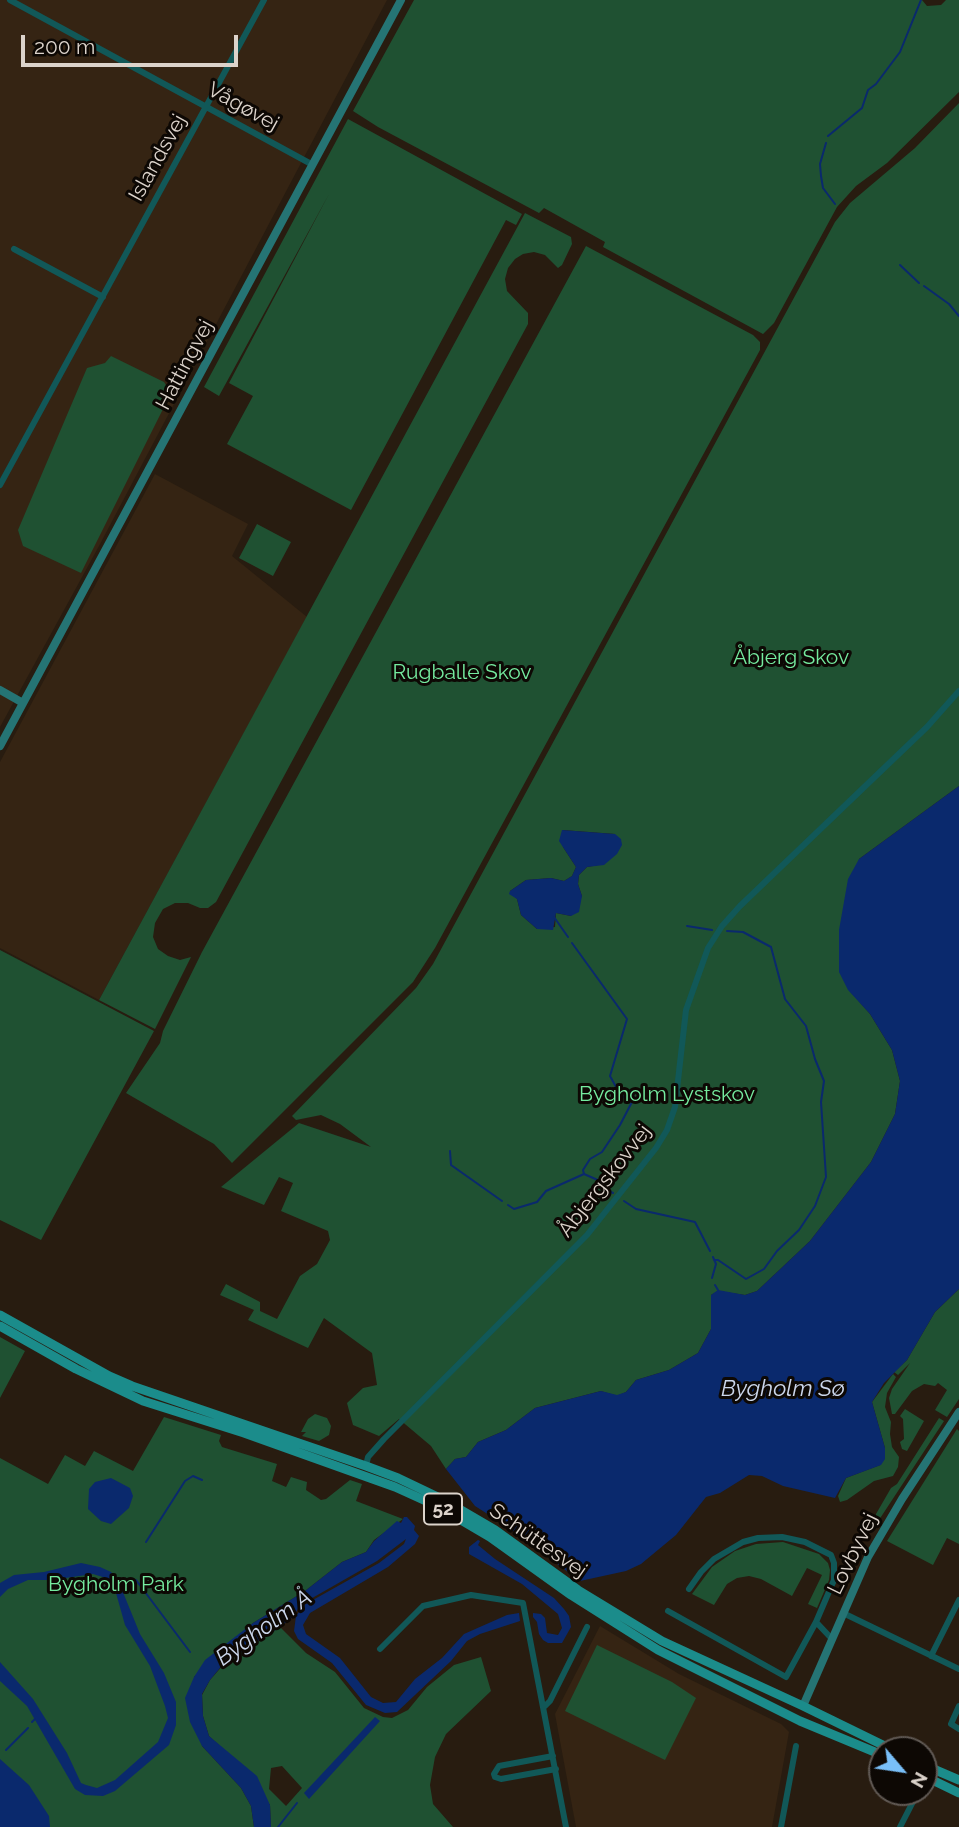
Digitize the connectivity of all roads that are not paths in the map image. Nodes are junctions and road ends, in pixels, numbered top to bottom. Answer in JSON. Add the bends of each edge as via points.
{"nodes":[{"id":1,"x":10,"y":0,"type":"edge"},
{"id":2,"x":264,"y":0,"type":"edge"},
{"id":3,"x":401,"y":0,"type":"edge"},
{"id":4,"x":206,"y":107,"type":"junction"},
{"id":5,"x":313,"y":165,"type":"junction"},
{"id":6,"x":14,"y":249,"type":"dead end"},
{"id":7,"x":103,"y":296,"type":"junction"},
{"id":8,"x":1,"y":482,"type":"edge"},
{"id":9,"x":0,"y":691,"type":"edge"},
{"id":10,"x":959,"y":691,"type":"edge"},
{"id":11,"x":23,"y":703,"type":"junction"},
{"id":12,"x":0,"y":746,"type":"edge"},
{"id":13,"x":0,"y":1315,"type":"edge"},
{"id":14,"x":0,"y":1326,"type":"edge"},
{"id":15,"x":959,"y":1412,"type":"edge"},
{"id":16,"x":956,"y":1425,"type":"edge"},
{"id":17,"x":366,"y":1466,"type":"junction"},
{"id":18,"x":690,"y":1589,"type":"dead end"},
{"id":19,"x":959,"y":1600,"type":"edge"},
{"id":20,"x":668,"y":1611,"type":"dead end"},
{"id":21,"x":844,"y":1613,"type":"junction"},
{"id":22,"x":816,"y":1622,"type":"junction"},
{"id":23,"x":587,"y":1627,"type":"dead end"},
{"id":24,"x":832,"y":1639,"type":"junction"},
{"id":25,"x":380,"y":1649,"type":"dead end"},
{"id":26,"x":931,"y":1656,"type":"junction"},
{"id":27,"x":959,"y":1669,"type":"edge"},
{"id":28,"x":803,"y":1706,"type":"junction"},
{"id":29,"x":959,"y":1706,"type":"edge"},
{"id":30,"x":544,"y":1707,"type":"junction"},
{"id":31,"x":800,"y":1721,"type":"junction"},
{"id":32,"x":959,"y":1729,"type":"edge"},
{"id":33,"x":868,"y":1738,"type":"edge"},
{"id":34,"x":796,"y":1746,"type":"dead end"},
{"id":35,"x":868,"y":1749,"type":"edge"},
{"id":36,"x":552,"y":1756,"type":"junction"},
{"id":37,"x":556,"y":1769,"type":"junction"},
{"id":38,"x":938,"y":1771,"type":"edge"},
{"id":39,"x":959,"y":1780,"type":"edge"},
{"id":40,"x":938,"y":1783,"type":"edge"},
{"id":41,"x":959,"y":1793,"type":"edge"},
{"id":42,"x":911,"y":1806,"type":"edge"},
{"id":43,"x":566,"y":1827,"type":"edge"},
{"id":44,"x":782,"y":1827,"type":"edge"},
{"id":45,"x":900,"y":1827,"type":"edge"}],
"edges":[{"from":1,"to":4,"type":"street","name":"Vågøvej"},
{"from":2,"to":4,"type":"street","name":"Islandsvej"},
{"from":3,"to":5,"type":"street","name":"Hattingvej"},
{"from":4,"to":5,"type":"street","name":"Vågøvej"},
{"from":4,"to":7,"type":"street","name":"Islandsvej"},
{"from":5,"to":11,"type":"street","name":"Hattingvej"},
{"from":6,"to":7,"type":"street"},
{"from":7,"to":8,"type":"street","name":"Islandsvej"},
{"from":9,"to":11,"type":"street"},
{"from":10,"to":17,"type":"street","name":"Åbjergskovvej","via":[[722,926],[708,948],[686,1010],[676,1107],[656,1148],[587,1236],[384,1439]]},
{"from":11,"to":12,"type":"street","name":"Hattingvej"},
{"from":13,"to":17,"type":"main road","name":"Schüttesvej","number":"52","via":[[141,1390]]},
{"from":14,"to":31,"type":"main road","name":"Schüttesvej","number":"52","via":[[143,1401],[395,1487],[439,1507],[614,1624]]},
{"from":15,"to":16,"type":"street","name":"Lovbyvej"},
{"from":16,"to":21,"type":"street","name":"Lovbyvej","via":[[879,1536]]},
{"from":17,"to":28,"type":"main road","name":"Schüttesvej","number":"52","via":[[471,1515],[578,1590],[662,1641]]},
{"from":18,"to":22,"type":"street","via":[[714,1559],[743,1542],[795,1539],[825,1551],[834,1563],[834,1580]]},
{"from":19,"to":26,"type":"street"},
{"from":20,"to":22,"type":"street","via":[[786,1677]]},
{"from":21,"to":24,"type":"street","name":"Lovbyvej"},
{"from":21,"to":26,"type":"street"},
{"from":22,"to":24,"type":"street"},
{"from":23,"to":30,"type":"street","via":[[561,1683]]},
{"from":24,"to":28,"type":"street","name":"Lovbyvej"},
{"from":25,"to":30,"type":"street","via":[[423,1606],[471,1595],[519,1601],[525,1605]]},
{"from":26,"to":27,"type":"street"},
{"from":28,"to":31,"type":"street","name":"Lovbyvej"},
{"from":28,"to":33,"type":"main road","name":"Schüttesvej","number":"52"},
{"from":29,"to":32,"type":"street","via":[[951,1724]]},
{"from":30,"to":36,"type":"street"},
{"from":31,"to":35,"type":"main road","name":"Schüttesvej","number":"52"},
{"from":34,"to":44,"type":"street"},
{"from":36,"to":37,"type":"street"},
{"from":36,"to":37,"type":"street","via":[[499,1766],[494,1774],[501,1779]]},
{"from":37,"to":43,"type":"street"},
{"from":38,"to":39,"type":"main road"},
{"from":40,"to":41,"type":"main road"},
{"from":42,"to":45,"type":"street"}]}
